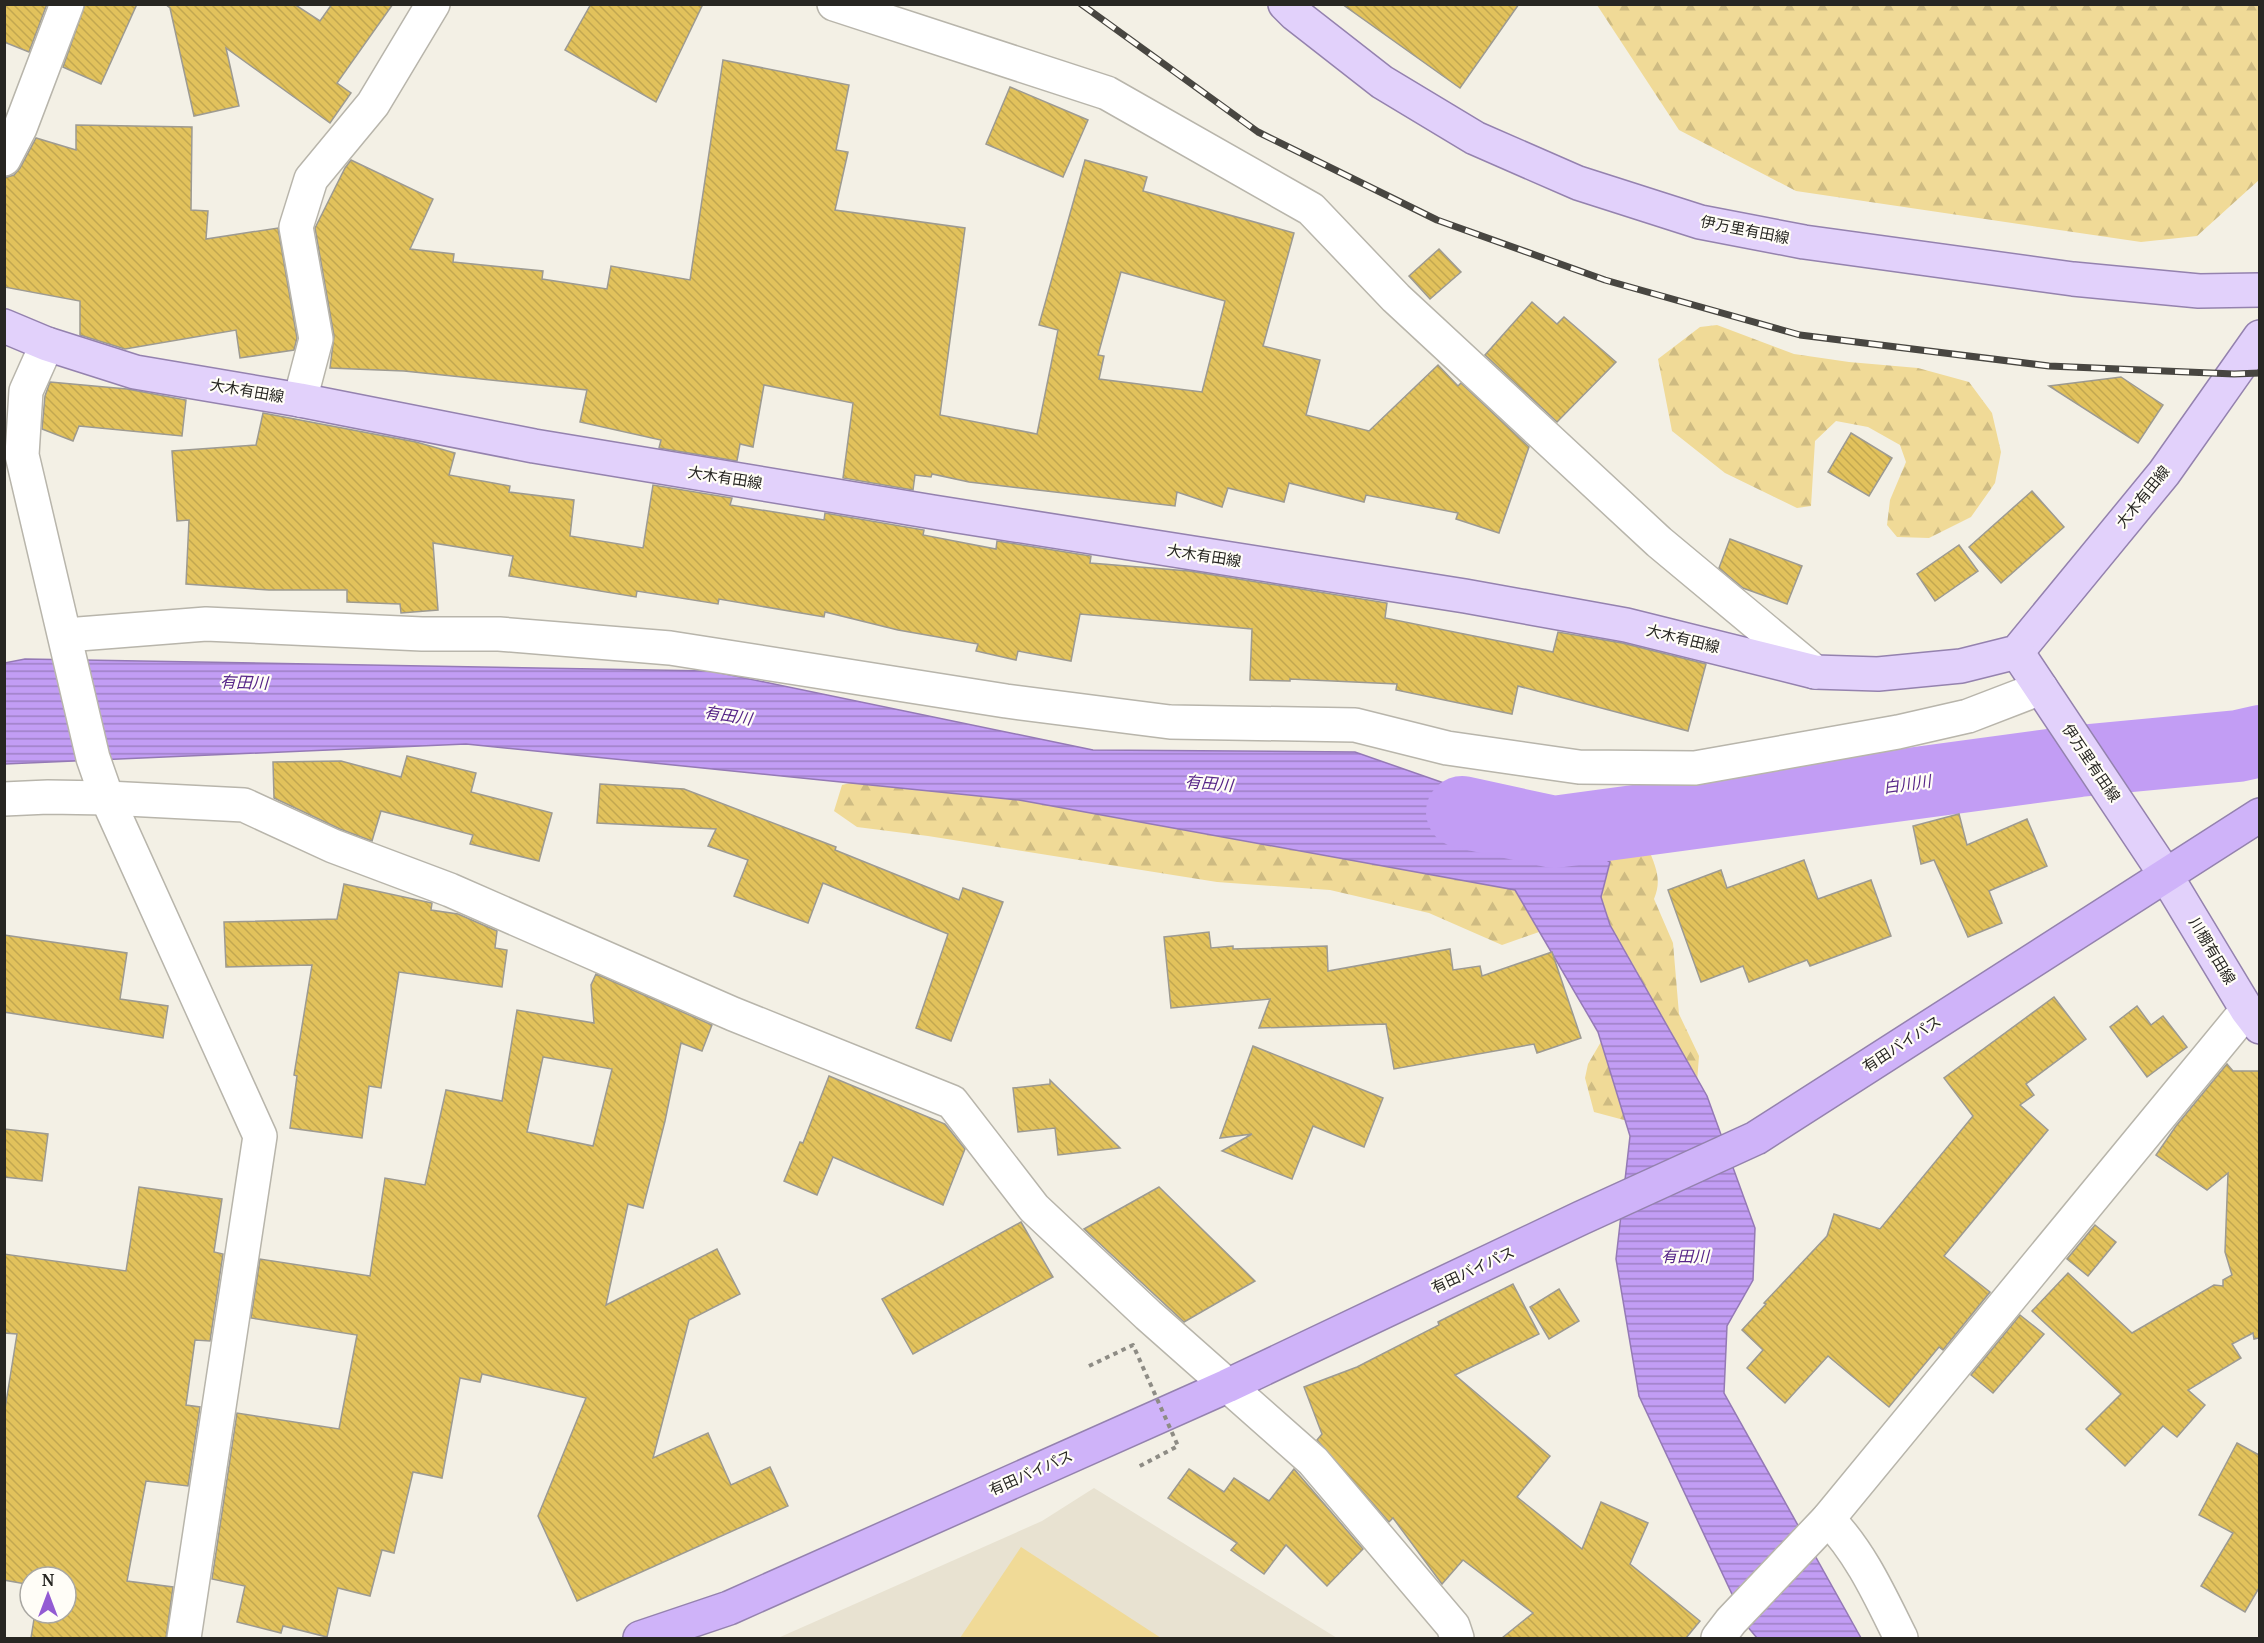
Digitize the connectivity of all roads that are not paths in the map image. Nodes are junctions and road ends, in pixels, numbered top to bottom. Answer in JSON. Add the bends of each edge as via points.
{"nodes":[{"id":1,"x":68,"y":4,"type":"edge"},
{"id":2,"x":433,"y":4,"type":"edge"},
{"id":3,"x":834,"y":4,"type":"edge"},
{"id":4,"x":1285,"y":4,"type":"edge"},
{"id":5,"x":4,"y":159,"type":"edge"},
{"id":6,"x":2259,"y":290,"type":"edge"},
{"id":7,"x":4,"y":326,"type":"edge"},
{"id":8,"x":2259,"y":337,"type":"edge"},
{"id":9,"x":46,"y":344,"type":"junction"},
{"id":10,"x":300,"y":400,"type":"junction"},
{"id":11,"x":15,"y":463,"type":"edge"},
{"id":12,"x":66,"y":635,"type":"junction"},
{"id":13,"x":2017,"y":652,"type":"junction"},
{"id":14,"x":1815,"y":672,"type":"junction"},
{"id":15,"x":2041,"y":688,"type":"junction"},
{"id":16,"x":107,"y":798,"type":"junction"},
{"id":17,"x":4,"y":799,"type":"edge"},
{"id":18,"x":2259,"y":815,"type":"edge"},
{"id":19,"x":2165,"y":874,"type":"junction"},
{"id":20,"x":2253,"y":1019,"type":"edge"},
{"id":21,"x":1227,"y":1386,"type":"junction"},
{"id":22,"x":1828,"y":1519,"type":"junction"},
{"id":23,"x":1725,"y":1630,"type":"edge"},
{"id":24,"x":184,"y":1638,"type":"edge"},
{"id":25,"x":640,"y":1638,"type":"edge"},
{"id":26,"x":1457,"y":1638,"type":"edge"},
{"id":27,"x":1901,"y":1638,"type":"edge"}],
"edges":[{"from":1,"to":5,"type":"street"},
{"from":2,"to":10,"type":"street","via":[[374,104],[312,179],[296,227],[316,339]]},
{"from":3,"to":14,"type":"street","via":[[1107,93],[1311,209],[1396,298],[1659,542]]},
{"from":4,"to":6,"type":"main road","name":"伊万里有田線","via":[[1382,82],[1475,138],[1578,183],[1700,222],[1804,242],[2073,279],[2199,291]]},
{"from":7,"to":9,"type":"main road","name":"大木有田線"},
{"from":8,"to":13,"type":"main road","name":"大木有田線","via":[[2164,473]]},
{"from":9,"to":10,"type":"main road","name":"大木有田線","via":[[135,372]]},
{"from":9,"to":11,"type":"street","via":[[26,391],[22,455]]},
{"from":10,"to":14,"type":"main road","name":"大木有田線","via":[[534,446],[1465,596],[1614,623]]},
{"from":11,"to":12,"type":"street"},
{"from":12,"to":15,"type":"street","via":[[206,624],[499,634],[670,648],[1006,701],[1170,722],[1355,725],[1447,748],[1579,767],[1695,768],[1968,716]]},
{"from":12,"to":16,"type":"street","via":[[93,758]]},
{"from":13,"to":14,"type":"main road","name":"大木有田線","via":[[1961,666],[1878,674]]},
{"from":13,"to":15,"type":"main road","name":"伊万里有田線"},
{"from":15,"to":19,"type":"main road","name":"伊万里有田線"},
{"from":16,"to":17,"type":"street"},
{"from":16,"to":21,"type":"street","via":[[244,805],[733,1014],[952,1102],[1034,1208]]},
{"from":16,"to":24,"type":"street","via":[[260,1137]]},
{"from":18,"to":19,"type":"highway","name":"有田バイパス"},
{"from":19,"to":20,"type":"main road","name":"川棚有田線"},
{"from":19,"to":21,"type":"highway","name":"有田バイパス","via":[[1756,1138]]},
{"from":20,"to":22,"type":"street"},
{"from":21,"to":25,"type":"highway","name":"有田バイパス","via":[[729,1608]]},
{"from":21,"to":26,"type":"street","via":[[1313,1461],[1453,1626]]},
{"from":22,"to":23,"type":"street"},
{"from":22,"to":27,"type":"street","via":[[1863,1565]]}]}
